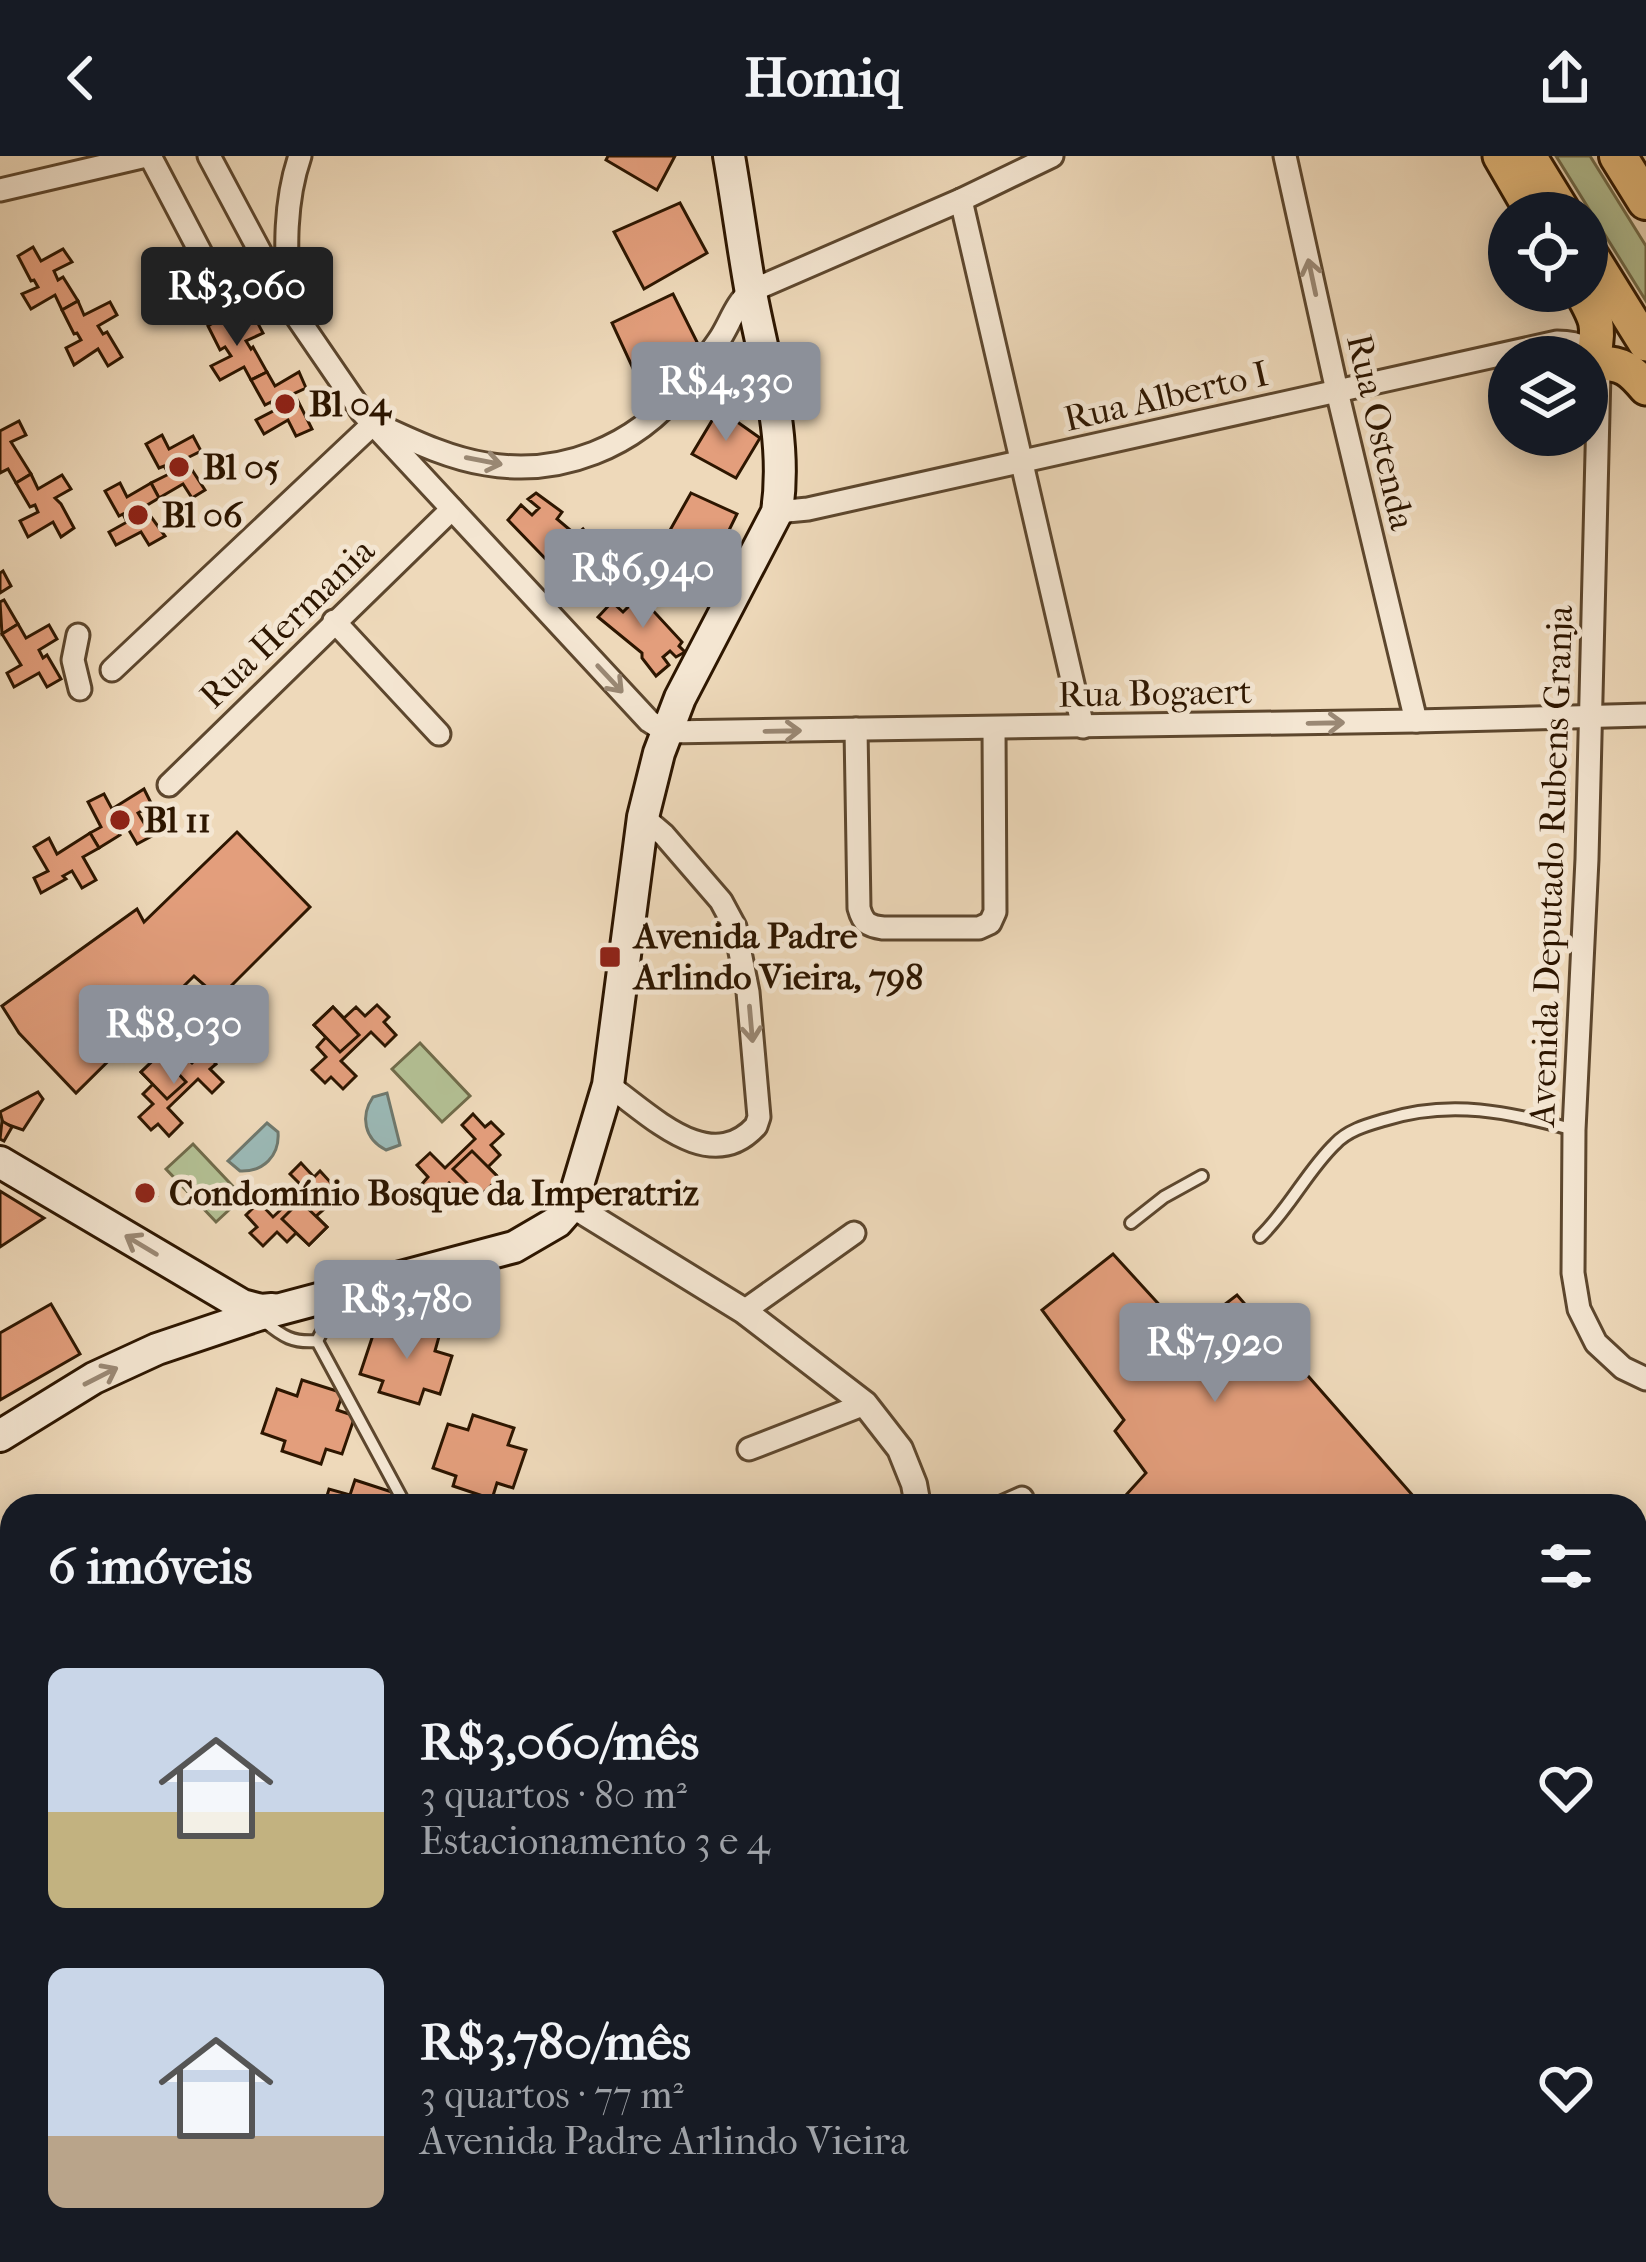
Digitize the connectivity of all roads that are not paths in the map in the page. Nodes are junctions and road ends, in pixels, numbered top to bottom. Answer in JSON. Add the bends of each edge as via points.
{"nodes":[{"id":1,"x":148,"y":156,"type":"edge"},
{"id":2,"x":209,"y":156,"type":"edge"},
{"id":3,"x":299,"y":156,"type":"edge"},
{"id":4,"x":729,"y":156,"type":"edge"},
{"id":5,"x":1052,"y":156,"type":"edge"},
{"id":6,"x":1285,"y":156,"type":"edge"},
{"id":7,"x":1499,"y":156,"type":"edge"},
{"id":8,"x":1528,"y":156,"type":"edge"},
{"id":9,"x":1618,"y":156,"type":"edge"},
{"id":10,"x":118,"y":160,"type":"edge"},
{"id":11,"x":0,"y":190,"type":"edge"},
{"id":12,"x":1520,"y":192,"type":"edge"},
{"id":13,"x":1551,"y":192,"type":"edge"},
{"id":14,"x":961,"y":200,"type":"junction"},
{"id":15,"x":1646,"y":201,"type":"edge"},
{"id":16,"x":1608,"y":283,"type":"edge"},
{"id":17,"x":751,"y":291,"type":"junction"},
{"id":18,"x":288,"y":304,"type":"junction"},
{"id":19,"x":235,"y":318,"type":"dead end"},
{"id":20,"x":1646,"y":344,"type":"edge"},
{"id":21,"x":1488,"y":357,"type":"edge"},
{"id":22,"x":1608,"y":360,"type":"edge"},
{"id":23,"x":1646,"y":388,"type":"edge"},
{"id":24,"x":1337,"y":391,"type":"junction"},
{"id":25,"x":374,"y":424,"type":"junction"},
{"id":26,"x":1588,"y":456,"type":"edge"},
{"id":27,"x":1022,"y":463,"type":"junction"},
{"id":28,"x":452,"y":509,"type":"junction"},
{"id":29,"x":778,"y":512,"type":"junction"},
{"id":30,"x":334,"y":621,"type":"junction"},
{"id":31,"x":79,"y":635,"type":"dead end"},
{"id":32,"x":112,"y":670,"type":"dead end"},
{"id":33,"x":80,"y":689,"type":"dead end"},
{"id":34,"x":1646,"y":715,"type":"edge"},
{"id":35,"x":1590,"y":717,"type":"junction"},
{"id":36,"x":1416,"y":722,"type":"junction"},
{"id":37,"x":1083,"y":727,"type":"junction"},
{"id":38,"x":994,"y":728,"type":"junction"},
{"id":39,"x":856,"y":729,"type":"junction"},
{"id":40,"x":666,"y":732,"type":"junction"},
{"id":41,"x":439,"y":734,"type":"dead end"},
{"id":42,"x":169,"y":785,"type":"dead end"},
{"id":43,"x":643,"y":817,"type":"junction"},
{"id":44,"x":608,"y":1085,"type":"junction"},
{"id":45,"x":1574,"y":1130,"type":"junction"},
{"id":46,"x":0,"y":1162,"type":"edge"},
{"id":47,"x":1202,"y":1176,"type":"dead end"},
{"id":48,"x":572,"y":1205,"type":"junction"},
{"id":49,"x":1131,"y":1223,"type":"dead end"},
{"id":50,"x":854,"y":1233,"type":"dead end"},
{"id":51,"x":1260,"y":1237,"type":"dead end"},
{"id":52,"x":333,"y":1295,"type":"junction"},
{"id":53,"x":262,"y":1309,"type":"junction"},
{"id":54,"x":744,"y":1311,"type":"junction"},
{"id":55,"x":317,"y":1341,"type":"junction"},
{"id":56,"x":1646,"y":1378,"type":"edge"},
{"id":57,"x":865,"y":1404,"type":"junction"},
{"id":58,"x":0,"y":1436,"type":"edge"},
{"id":59,"x":749,"y":1449,"type":"dead end"},
{"id":60,"x":400,"y":1494,"type":"edge"},
{"id":61,"x":916,"y":1494,"type":"edge"}],
"edges":[{"from":1,"to":10,"type":"street"},
{"from":1,"to":19,"type":"street"},
{"from":2,"to":18,"type":"street"},
{"from":3,"to":18,"type":"street","via":[[289,203]]},
{"from":4,"to":17,"type":"main road"},
{"from":5,"to":14,"type":"street"},
{"from":24,"to":6,"type":"street","name":"Rua Ostenda","one_way":true},
{"from":7,"to":12,"type":"highway"},
{"from":8,"to":13,"type":"highway"},
{"from":9,"to":15,"type":"highway"},
{"from":10,"to":11,"type":"street"},
{"from":14,"to":17,"type":"street"},
{"from":14,"to":27,"type":"street"},
{"from":16,"to":20,"type":"highway"},
{"from":25,"to":17,"type":"street","one_way":true,"via":[[485,464],[589,456],[633,434],[678,393]]},
{"from":17,"to":29,"type":"main road","via":[[778,422]]},
{"from":18,"to":25,"type":"street"},
{"from":21,"to":24,"type":"street","name":"Rua Alberto I"},
{"from":22,"to":23,"type":"highway","via":[[1629,368]]},
{"from":24,"to":27,"type":"street","name":"Rua Alberto I"},
{"from":24,"to":36,"type":"street","name":"Rua Ostenda"},
{"from":25,"to":28,"type":"street"},
{"from":25,"to":32,"type":"street"},
{"from":26,"to":35,"type":"street","name":"Avenida Deputado Rubens Granja"},
{"from":27,"to":29,"type":"street","name":"Rua Alberto I"},
{"from":27,"to":37,"type":"street"},
{"from":28,"to":30,"type":"street","name":"Rua Hermania"},
{"from":28,"to":40,"type":"street","one_way":true},
{"from":29,"to":40,"type":"main road"},
{"from":30,"to":41,"type":"street"},
{"from":30,"to":42,"type":"street","name":"Rua Hermania"},
{"from":31,"to":33,"type":"street","via":[[73,660]]},
{"from":34,"to":35,"type":"street","name":"Rua Bogaert"},
{"from":35,"to":36,"type":"street","name":"Rua Bogaert"},
{"from":35,"to":45,"type":"street","name":"Avenida Deputado Rubens Granja"},
{"from":37,"to":36,"type":"street","name":"Rua Bogaert","one_way":true},
{"from":37,"to":38,"type":"street","name":"Rua Bogaert"},
{"from":38,"to":39,"type":"street","name":"Rua Bogaert"},
{"from":38,"to":39,"type":"street","via":[[995,912],[979,928],[883,928],[862,919]]},
{"from":40,"to":39,"type":"street","name":"Rua Bogaert","one_way":true},
{"from":40,"to":43,"type":"main road"},
{"from":43,"to":44,"type":"main road"},
{"from":43,"to":44,"type":"street","one_way":true,"via":[[722,902],[735,927],[759,1117],[750,1133],[710,1147],[690,1142]]},
{"from":44,"to":48,"type":"main road"},
{"from":45,"to":51,"type":"lane","via":[[1458,1108],[1359,1127],[1331,1147]]},
{"from":45,"to":56,"type":"street","name":"Avenida Deputado Rubens Granja","via":[[1579,1309],[1596,1342]]},
{"from":53,"to":46,"type":"main road","one_way":true},
{"from":47,"to":49,"type":"lane"},
{"from":48,"to":52,"type":"main road","via":[[514,1247]]},
{"from":48,"to":54,"type":"street"},
{"from":50,"to":54,"type":"street"},
{"from":52,"to":53,"type":"main road"},
{"from":52,"to":55,"type":"lane"},
{"from":53,"to":55,"type":"lane","via":[[285,1339]]},
{"from":58,"to":53,"type":"main road","one_way":true,"via":[[94,1378]]},
{"from":54,"to":57,"type":"street"},
{"from":55,"to":60,"type":"lane"},
{"from":57,"to":59,"type":"street"},
{"from":57,"to":61,"type":"street","via":[[900,1449]]}]}
